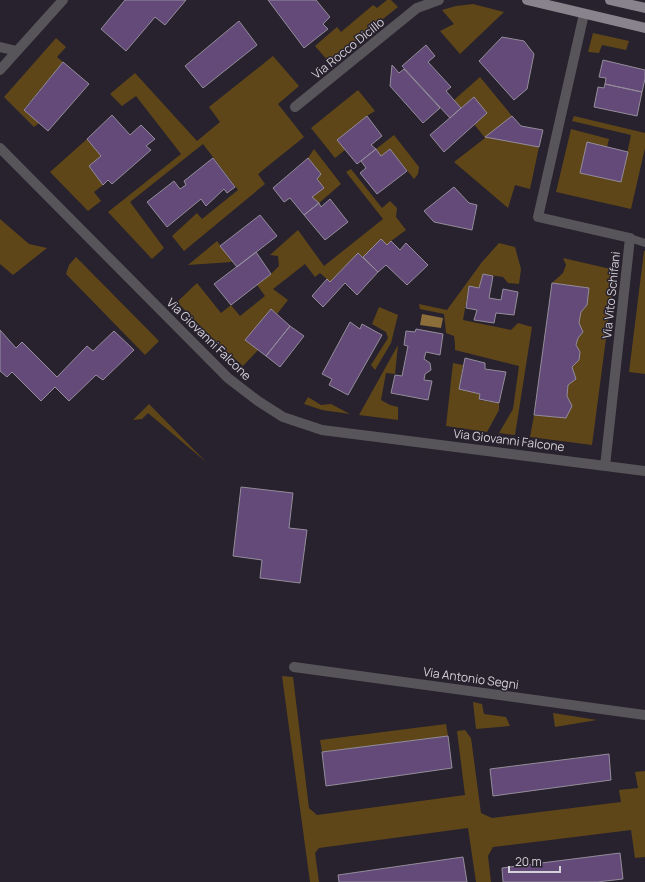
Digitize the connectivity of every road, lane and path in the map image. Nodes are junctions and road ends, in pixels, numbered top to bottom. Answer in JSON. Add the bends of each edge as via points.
{"nodes":[{"id":1,"x":63,"y":0,"type":"edge"},
{"id":2,"x":439,"y":0,"type":"edge"},
{"id":3,"x":527,"y":0,"type":"edge"},
{"id":4,"x":610,"y":0,"type":"edge"},
{"id":5,"x":419,"y":4,"type":"edge"},
{"id":6,"x":645,"y":8,"type":"edge"},
{"id":7,"x":584,"y":14,"type":"junction"},
{"id":8,"x":645,"y":28,"type":"edge"},
{"id":9,"x":0,"y":47,"type":"edge"},
{"id":10,"x":17,"y":51,"type":"junction"},
{"id":11,"x":0,"y":70,"type":"edge"},
{"id":12,"x":295,"y":107,"type":"dead end"},
{"id":13,"x":0,"y":148,"type":"edge"},
{"id":14,"x":630,"y":238,"type":"junction"},
{"id":15,"x":645,"y":243,"type":"edge"},
{"id":16,"x":605,"y":466,"type":"junction"},
{"id":17,"x":645,"y":471,"type":"edge"},
{"id":18,"x":294,"y":667,"type":"dead end"},
{"id":19,"x":645,"y":715,"type":"edge"}],
"edges":[{"from":1,"to":10,"type":"street"},
{"from":2,"to":5,"type":"street","name":"Via Rocco Dicillo"},
{"from":3,"to":7,"type":"main road"},
{"from":4,"to":6,"type":"main road"},
{"from":5,"to":12,"type":"street","name":"Via Rocco Dicillo"},
{"from":7,"to":8,"type":"main road"},
{"from":7,"to":14,"type":"street","name":"Via Vito Schifani","via":[[538,217]]},
{"from":9,"to":10,"type":"street"},
{"from":10,"to":11,"type":"street"},
{"from":13,"to":16,"type":"street","name":"Via Giovanni Falcone","via":[[228,378],[283,417],[322,430]]},
{"from":14,"to":15,"type":"lane"},
{"from":14,"to":16,"type":"street","name":"Via Vito Schifani"},
{"from":16,"to":17,"type":"street","name":"Via Giovanni Falcone"},
{"from":18,"to":19,"type":"street","name":"Via Antonio Segni"}]}
